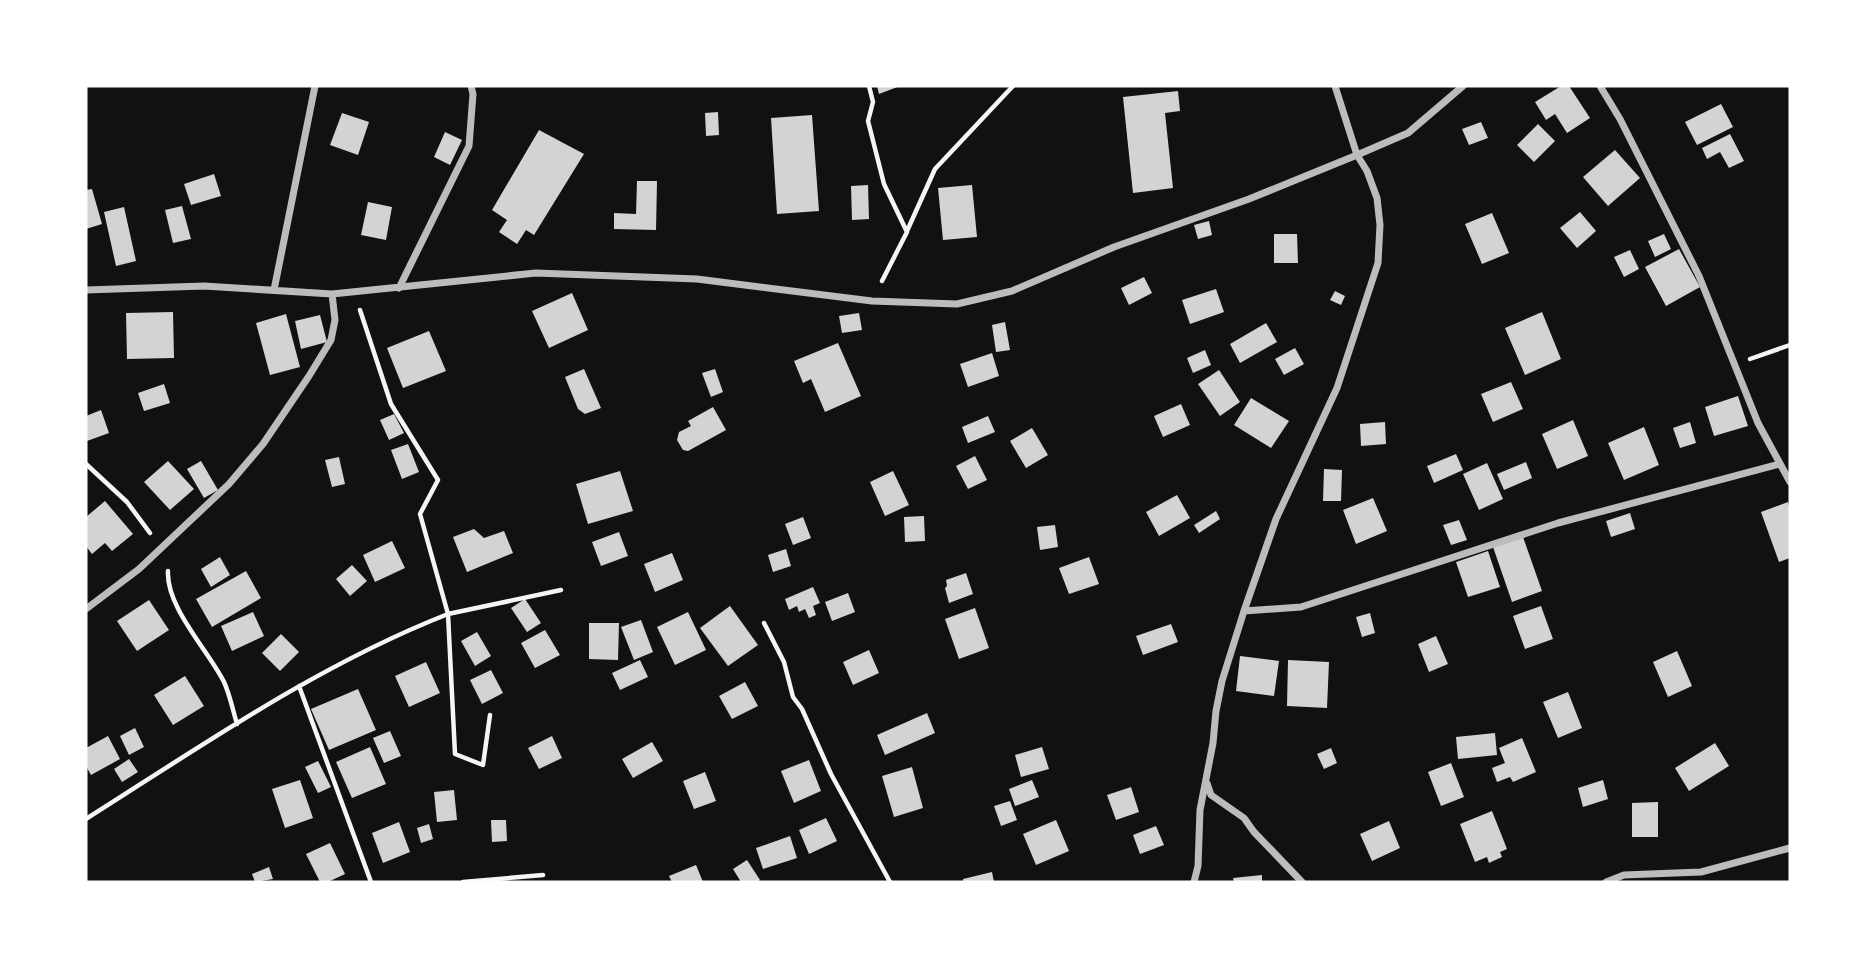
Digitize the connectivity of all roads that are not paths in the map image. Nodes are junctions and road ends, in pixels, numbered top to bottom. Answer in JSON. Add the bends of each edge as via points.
{"nodes":[{"id":1,"x":316,"y":86,"type":"edge"},
{"id":2,"x":471,"y":86,"type":"edge"},
{"id":3,"x":1335,"y":86,"type":"edge"},
{"id":4,"x":1463,"y":86,"type":"edge"},
{"id":5,"x":1600,"y":86,"type":"edge"},
{"id":6,"x":1357,"y":155,"type":"junction"},
{"id":7,"x":398,"y":288,"type":"junction"},
{"id":8,"x":86,"y":290,"type":"edge"},
{"id":9,"x":274,"y":290,"type":"junction"},
{"id":10,"x":332,"y":294,"type":"junction"},
{"id":11,"x":1780,"y":464,"type":"junction"},
{"id":12,"x":1790,"y":482,"type":"edge"},
{"id":13,"x":86,"y":609,"type":"edge"},
{"id":14,"x":1244,"y":611,"type":"junction"},
{"id":15,"x":1206,"y":779,"type":"junction"},
{"id":16,"x":1790,"y":848,"type":"edge"},
{"id":17,"x":1194,"y":882,"type":"edge"},
{"id":18,"x":1302,"y":882,"type":"edge"},
{"id":19,"x":1606,"y":882,"type":"edge"}],
"edges":[{"from":1,"to":9,"type":"street"},
{"from":2,"to":7,"type":"street","via":[[469,146]]},
{"from":3,"to":6,"type":"street"},
{"from":4,"to":6,"type":"street","via":[[1408,133]]},
{"from":5,"to":11,"type":"street","via":[[1699,276],[1733,365]]},
{"from":6,"to":7,"type":"street","via":[[1114,247],[1012,291],[957,304],[872,301],[697,279],[536,273]]},
{"from":6,"to":14,"type":"street","via":[[1377,198],[1378,263],[1336,388],[1276,519]]},
{"from":7,"to":10,"type":"street"},
{"from":8,"to":9,"type":"street","via":[[204,286]]},
{"from":9,"to":10,"type":"street"},
{"from":10,"to":13,"type":"street","via":[[335,320],[331,340],[263,444],[229,484],[139,569]]},
{"from":11,"to":12,"type":"street"},
{"from":11,"to":14,"type":"street","via":[[1558,523],[1301,607]]},
{"from":14,"to":15,"type":"street","via":[[1222,681]]},
{"from":15,"to":17,"type":"street"},
{"from":15,"to":18,"type":"street","via":[[1211,795],[1244,818]]},
{"from":16,"to":19,"type":"street","via":[[1701,872],[1624,875]]}]}
